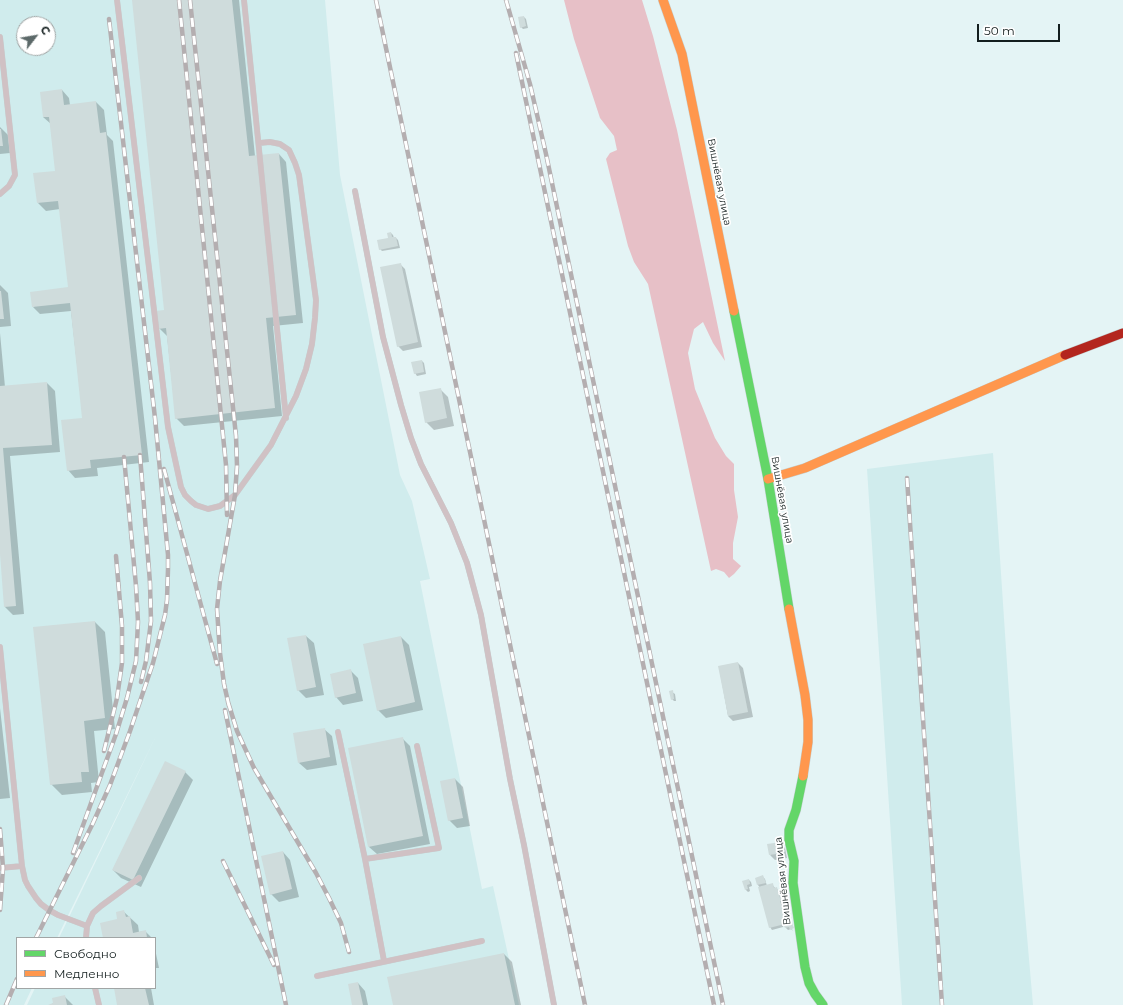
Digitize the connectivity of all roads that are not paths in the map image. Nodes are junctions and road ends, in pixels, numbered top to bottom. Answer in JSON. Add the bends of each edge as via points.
{"nodes":[{"id":1,"x":117,"y":0,"type":"edge"},
{"id":2,"x":244,"y":0,"type":"edge"},
{"id":3,"x":663,"y":0,"type":"edge"},
{"id":4,"x":0,"y":37,"type":"edge"},
{"id":5,"x":259,"y":143,"type":"junction"},
{"id":6,"x":355,"y":191,"type":"dead end"},
{"id":7,"x":0,"y":194,"type":"edge"},
{"id":8,"x":1123,"y":333,"type":"edge"},
{"id":9,"x":286,"y":418,"type":"junction"},
{"id":10,"x":768,"y":479,"type":"junction"},
{"id":11,"x":0,"y":647,"type":"edge"},
{"id":12,"x":338,"y":732,"type":"dead end"},
{"id":13,"x":417,"y":746,"type":"dead end"},
{"id":14,"x":364,"y":859,"type":"junction"},
{"id":15,"x":22,"y":866,"type":"junction"},
{"id":16,"x":0,"y":868,"type":"edge"},
{"id":17,"x":139,"y":878,"type":"dead end"},
{"id":18,"x":87,"y":926,"type":"junction"},
{"id":19,"x":86,"y":937,"type":"edge"},
{"id":20,"x":482,"y":941,"type":"dead end"},
{"id":21,"x":384,"y":961,"type":"junction"},
{"id":22,"x":317,"y":976,"type":"dead end"},
{"id":23,"x":95,"y":989,"type":"edge"},
{"id":24,"x":98,"y":1005,"type":"edge"},
{"id":25,"x":554,"y":1005,"type":"edge"},
{"id":26,"x":822,"y":1005,"type":"edge"}],
"edges":[{"from":1,"to":9,"type":"lane","via":[[168,427],[185,495],[196,505],[208,509],[220,506],[235,495],[271,445]]},
{"from":2,"to":5,"type":"lane"},
{"from":3,"to":10,"type":"street","name":"Вишнёвая улица","via":[[682,54]]},
{"from":4,"to":7,"type":"lane","via":[[15,175],[9,186]]},
{"from":5,"to":9,"type":"lane"},
{"from":5,"to":9,"type":"lane","via":[[280,144],[289,150],[295,163],[316,300],[309,356]]},
{"from":6,"to":25,"type":"lane","via":[[383,337],[399,398],[421,464],[468,563],[481,615]]},
{"from":8,"to":10,"type":"street","via":[[1073,352],[805,468]]},
{"from":10,"to":26,"type":"street","name":"Вишнёвая улица","via":[[808,720],[808,742],[801,788],[789,830],[794,861],[794,889],[805,967],[809,983]]},
{"from":11,"to":15,"type":"lane"},
{"from":12,"to":14,"type":"lane"},
{"from":13,"to":14,"type":"lane","via":[[439,848]]},
{"from":14,"to":21,"type":"lane"},
{"from":15,"to":16,"type":"lane"},
{"from":15,"to":18,"type":"lane","via":[[25,880],[41,904],[58,915]]},
{"from":17,"to":18,"type":"lane","via":[[100,906]]},
{"from":18,"to":19,"type":"lane"},
{"from":20,"to":21,"type":"lane"},
{"from":21,"to":22,"type":"lane"},
{"from":23,"to":24,"type":"lane"}]}
